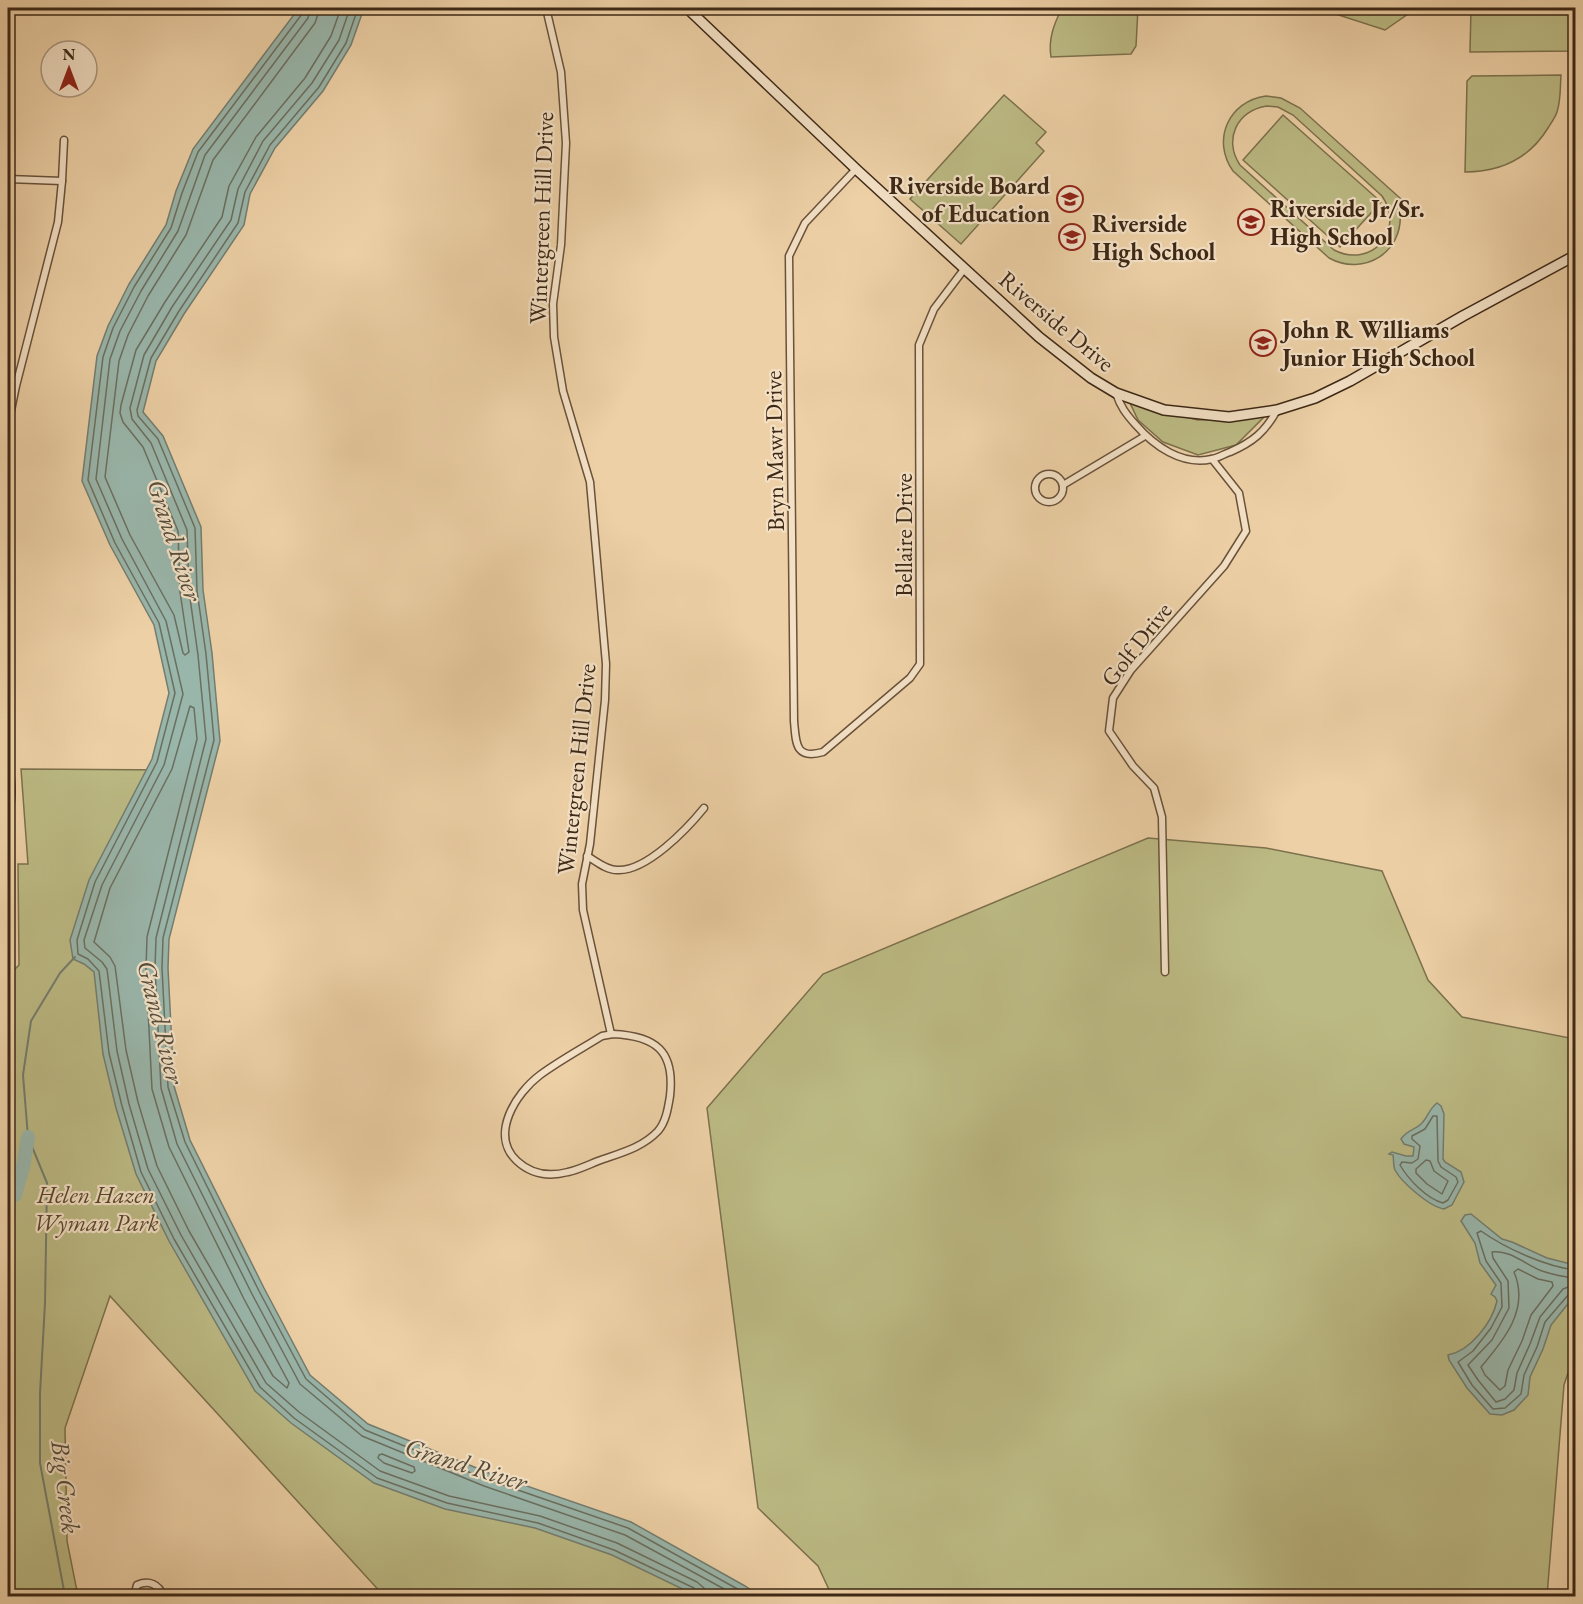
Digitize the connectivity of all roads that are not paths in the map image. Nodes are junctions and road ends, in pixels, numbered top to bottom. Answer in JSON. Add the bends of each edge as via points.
{"nodes":[{"id":1,"x":546,"y":8,"type":"edge"},
{"id":2,"x":687,"y":8,"type":"edge"},
{"id":3,"x":64,"y":140,"type":"dead end"},
{"id":4,"x":856,"y":170,"type":"junction"},
{"id":5,"x":8,"y":179,"type":"edge"},
{"id":6,"x":62,"y":181,"type":"junction"},
{"id":7,"x":1575,"y":255,"type":"edge"},
{"id":8,"x":965,"y":268,"type":"junction"},
{"id":9,"x":1116,"y":393,"type":"junction"},
{"id":10,"x":1277,"y":410,"type":"junction"},
{"id":11,"x":8,"y":425,"type":"edge"},
{"id":12,"x":1145,"y":436,"type":"junction"},
{"id":13,"x":1212,"y":459,"type":"junction"},
{"id":14,"x":1063,"y":486,"type":"junction"},
{"id":15,"x":804,"y":754,"type":"joint"},
{"id":16,"x":8,"y":757,"type":"edge"},
{"id":17,"x":704,"y":808,"type":"dead end"},
{"id":18,"x":8,"y":816,"type":"edge"},
{"id":19,"x":587,"y":856,"type":"junction"},
{"id":20,"x":1165,"y":972,"type":"dead end"},
{"id":21,"x":611,"y":1034,"type":"junction"},
{"id":22,"x":134,"y":1596,"type":"edge"},
{"id":23,"x":163,"y":1596,"type":"edge"}],
"edges":[{"from":1,"to":19,"type":"street","name":"Wintergreen Hill Drive","via":[[561,72],[566,142],[561,245],[553,304],[554,338],[563,391],[590,482],[606,664]]},
{"from":2,"to":4,"type":"main road","name":"Riverside Drive"},
{"from":3,"to":6,"type":"street"},
{"from":4,"to":8,"type":"main road","name":"Riverside Drive"},
{"from":4,"to":15,"type":"street","name":"Bryn Mawr Drive","via":[[805,223],[789,256],[794,721],[796,742]]},
{"from":5,"to":6,"type":"street"},
{"from":6,"to":11,"type":"street","via":[[58,222]]},
{"from":7,"to":10,"type":"main road","name":"Riverside Drive","via":[[1350,381]]},
{"from":8,"to":9,"type":"main road","name":"Riverside Drive","via":[[1039,337],[1090,378]]},
{"from":8,"to":15,"type":"street","name":"Bellaire Drive","via":[[934,309],[920,345],[920,664],[910,678],[823,752]]},
{"from":9,"to":10,"type":"main road","name":"Riverside Drive","via":[[1164,410],[1229,417]]},
{"from":9,"to":12,"type":"street","via":[[1121,407]]},
{"from":10,"to":13,"type":"street","via":[[1267,428],[1254,439]]},
{"from":12,"to":13,"type":"street","via":[[1181,458]]},
{"from":12,"to":14,"type":"street"},
{"from":13,"to":20,"type":"street","name":"Golf Drive","via":[[1239,493],[1246,531],[1224,566],[1125,680],[1113,698],[1109,731],[1154,788],[1162,817]]},
{"from":14,"to":14,"type":"street","via":[[1054,476],[1046,475],[1036,483],[1035,492],[1041,500],[1055,501],[1062,495]]},
{"from":16,"to":18,"type":"street","via":[[12,787]]},
{"from":17,"to":19,"type":"street","via":[[688,827],[634,867],[606,868]]},
{"from":19,"to":21,"type":"street","name":"Wintergreen Hill Drive","via":[[583,910]]},
{"from":21,"to":21,"type":"street","via":[[646,1038],[670,1065],[669,1103],[660,1129],[639,1147],[568,1172],[541,1174],[526,1169],[506,1144],[504,1130],[519,1098],[538,1077]]},
{"from":22,"to":23,"type":"street","via":[[137,1585],[144,1582],[154,1584]]}]}
